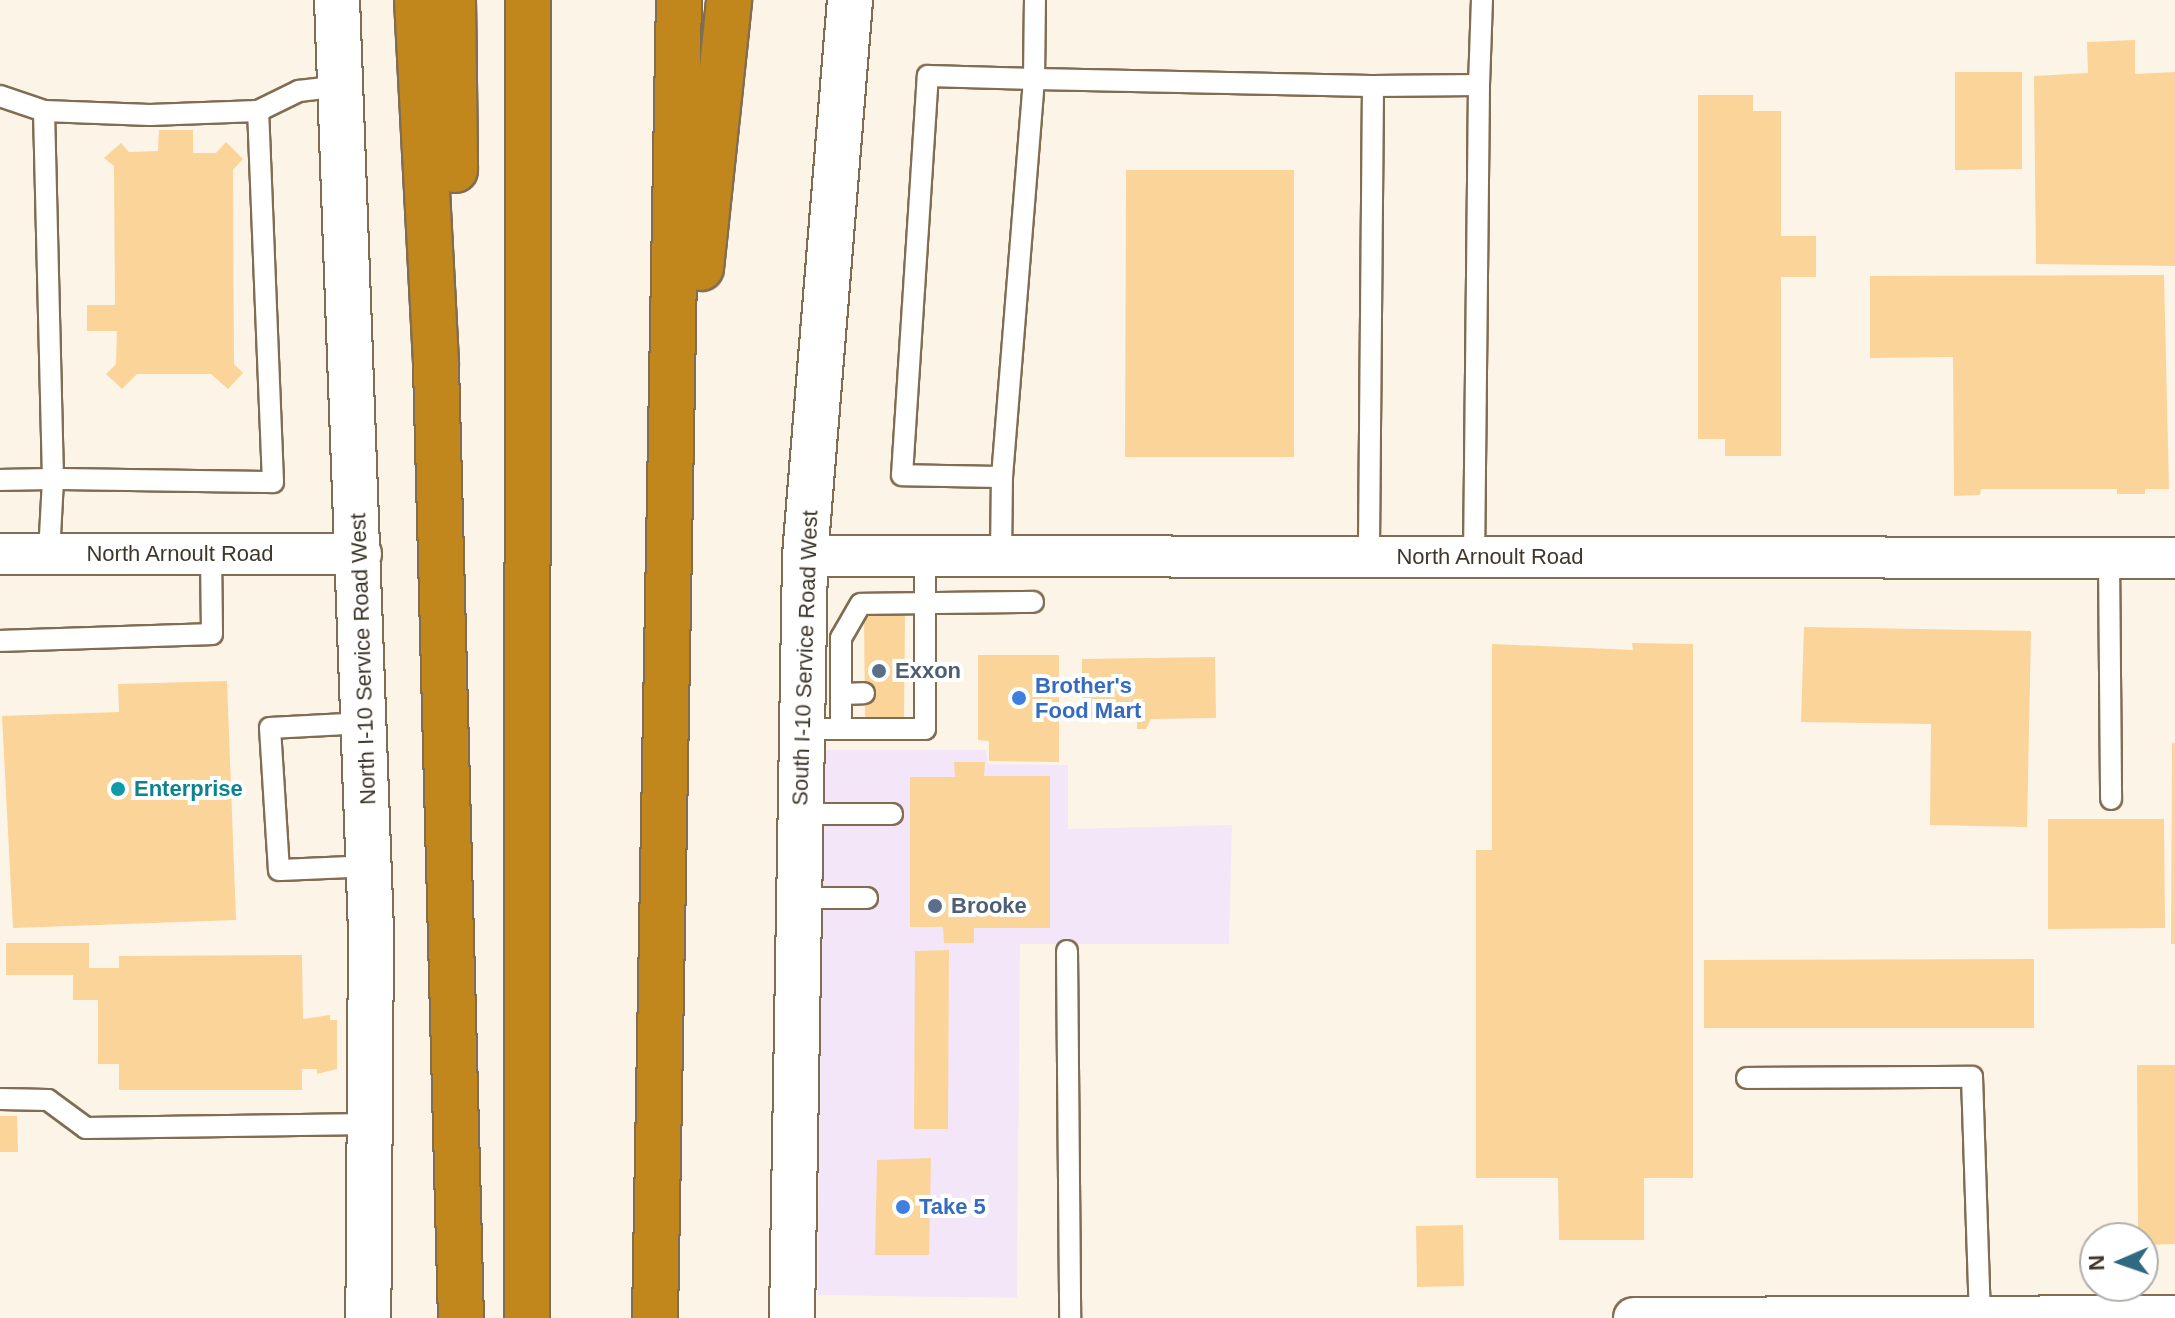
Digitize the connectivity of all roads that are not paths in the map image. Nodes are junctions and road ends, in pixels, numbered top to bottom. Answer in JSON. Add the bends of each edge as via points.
{"nodes":[{"id":1,"x":337,"y":0,"type":"edge"},
{"id":2,"x":417,"y":0,"type":"edge"},
{"id":3,"x":453,"y":0,"type":"edge"},
{"id":4,"x":528,"y":0,"type":"edge"},
{"id":5,"x":679,"y":0,"type":"edge"},
{"id":6,"x":729,"y":0,"type":"edge"},
{"id":7,"x":850,"y":0,"type":"edge"},
{"id":8,"x":1035,"y":0,"type":"edge"},
{"id":9,"x":1482,"y":0,"type":"edge"},
{"id":10,"x":1034,"y":79,"type":"junction"},
{"id":11,"x":1479,"y":85,"type":"junction"},
{"id":12,"x":341,"y":86,"type":"junction"},
{"id":13,"x":1373,"y":86,"type":"junction"},
{"id":14,"x":0,"y":96,"type":"edge"},
{"id":15,"x":44,"y":111,"type":"junction"},
{"id":16,"x":258,"y":111,"type":"junction"},
{"id":17,"x":1002,"y":477,"type":"junction"},
{"id":18,"x":53,"y":479,"type":"junction"},
{"id":19,"x":0,"y":480,"type":"edge"},
{"id":20,"x":672,"y":549,"type":"junction"},
{"id":21,"x":0,"y":554,"type":"edge"},
{"id":22,"x":49,"y":554,"type":"junction"},
{"id":23,"x":211,"y":554,"type":"junction"},
{"id":24,"x":361,"y":554,"type":"junction"},
{"id":25,"x":805,"y":556,"type":"junction"},
{"id":26,"x":925,"y":556,"type":"junction"},
{"id":27,"x":1001,"y":556,"type":"junction"},
{"id":28,"x":1369,"y":556,"type":"junction"},
{"id":29,"x":1474,"y":557,"type":"junction"},
{"id":30,"x":2109,"y":558,"type":"junction"},
{"id":31,"x":2175,"y":558,"type":"edge"},
{"id":32,"x":1033,"y":602,"type":"dead end"},
{"id":33,"x":924,"y":603,"type":"junction"},
{"id":34,"x":865,"y":637,"type":"dead end"},
{"id":35,"x":841,"y":638,"type":"junction"},
{"id":36,"x":0,"y":641,"type":"edge"},
{"id":37,"x":864,"y":693,"type":"dead end"},
{"id":38,"x":841,"y":694,"type":"junction"},
{"id":39,"x":365,"y":723,"type":"junction"},
{"id":40,"x":822,"y":729,"type":"junction"},
{"id":41,"x":2111,"y":799,"type":"dead end"},
{"id":42,"x":801,"y":814,"type":"junction"},
{"id":43,"x":892,"y":814,"type":"dead end"},
{"id":44,"x":369,"y":866,"type":"junction"},
{"id":45,"x":799,"y":898,"type":"junction"},
{"id":46,"x":867,"y":898,"type":"dead end"},
{"id":47,"x":1067,"y":951,"type":"dead end"},
{"id":48,"x":1747,"y":1078,"type":"dead end"},
{"id":49,"x":0,"y":1099,"type":"edge"},
{"id":50,"x":370,"y":1124,"type":"junction"},
{"id":51,"x":1996,"y":1316,"type":"edge"},
{"id":52,"x":2175,"y":1316,"type":"edge"},
{"id":53,"x":2101,"y":1317,"type":"edge"},
{"id":54,"x":368,"y":1318,"type":"edge"},
{"id":55,"x":461,"y":1318,"type":"edge"},
{"id":56,"x":480,"y":1318,"type":"edge"},
{"id":57,"x":527,"y":1318,"type":"edge"},
{"id":58,"x":655,"y":1318,"type":"edge"},
{"id":59,"x":792,"y":1318,"type":"edge"},
{"id":60,"x":1070,"y":1318,"type":"edge"},
{"id":61,"x":1634,"y":1318,"type":"edge"},
{"id":62,"x":1730,"y":1318,"type":"edge"}],
"edges":[{"from":1,"to":12,"type":"street","name":"North I-10 Service Road West"},
{"from":2,"to":55,"type":"highway","via":[[436,366]]},
{"from":3,"to":56,"type":"highway"},
{"from":4,"to":57,"type":"highway"},
{"from":5,"to":20,"type":"highway"},
{"from":6,"to":20,"type":"highway"},
{"from":7,"to":25,"type":"street","name":"South I-10 Service Road West"},
{"from":8,"to":10,"type":"lane"},
{"from":9,"to":11,"type":"lane"},
{"from":10,"to":13,"type":"lane"},
{"from":10,"to":17,"type":"lane"},
{"from":10,"to":17,"type":"lane","via":[[928,76],[902,475]]},
{"from":11,"to":13,"type":"lane"},
{"from":11,"to":29,"type":"lane"},
{"from":12,"to":16,"type":"lane","via":[[299,91]]},
{"from":12,"to":24,"type":"street","name":"North I-10 Service Road West"},
{"from":13,"to":28,"type":"lane"},
{"from":14,"to":15,"type":"lane"},
{"from":15,"to":16,"type":"lane"},
{"from":15,"to":18,"type":"lane"},
{"from":16,"to":18,"type":"lane","via":[[273,482]]},
{"from":17,"to":27,"type":"lane"},
{"from":18,"to":19,"type":"lane"},
{"from":18,"to":22,"type":"lane"},
{"from":20,"to":58,"type":"highway"},
{"from":21,"to":22,"type":"street","name":"North Arnoult Road"},
{"from":22,"to":23,"type":"street","name":"North Arnoult Road"},
{"from":23,"to":24,"type":"street","name":"North Arnoult Road"},
{"from":23,"to":36,"type":"lane","via":[[212,634]]},
{"from":24,"to":39,"type":"street","name":"North I-10 Service Road West"},
{"from":25,"to":26,"type":"street","name":"North Arnoult Road"},
{"from":25,"to":40,"type":"street","name":"South I-10 Service Road West"},
{"from":26,"to":27,"type":"street","name":"North Arnoult Road"},
{"from":26,"to":33,"type":"lane"},
{"from":27,"to":28,"type":"street","name":"North Arnoult Road"},
{"from":28,"to":29,"type":"street","name":"North Arnoult Road"},
{"from":29,"to":30,"type":"street","name":"North Arnoult Road"},
{"from":30,"to":31,"type":"street","name":"North Arnoult Road"},
{"from":30,"to":41,"type":"lane"},
{"from":32,"to":33,"type":"lane"},
{"from":33,"to":35,"type":"lane","via":[[861,604]]},
{"from":33,"to":40,"type":"lane","via":[[914,635],[914,692],[925,729]]},
{"from":34,"to":35,"type":"lane"},
{"from":35,"to":38,"type":"lane"},
{"from":37,"to":38,"type":"lane"},
{"from":38,"to":40,"type":"lane"},
{"from":39,"to":44,"type":"street","name":"North I-10 Service Road West"},
{"from":39,"to":44,"type":"lane","via":[[270,728],[279,870]]},
{"from":40,"to":42,"type":"street","name":"South I-10 Service Road West"},
{"from":42,"to":43,"type":"lane"},
{"from":42,"to":45,"type":"street","name":"South I-10 Service Road West"},
{"from":44,"to":50,"type":"street","name":"North I-10 Service Road West"},
{"from":45,"to":46,"type":"lane"},
{"from":45,"to":59,"type":"street","name":"South I-10 Service Road West"},
{"from":47,"to":60,"type":"lane"},
{"from":48,"to":51,"type":"lane","via":[[1972,1077]]},
{"from":49,"to":50,"type":"lane","via":[[48,1100],[86,1128]]},
{"from":50,"to":54,"type":"street","name":"North I-10 Service Road West"},
{"from":51,"to":53,"type":"street"},
{"from":51,"to":62,"type":"street"},
{"from":52,"to":53,"type":"street"},
{"from":61,"to":62,"type":"street"}]}
